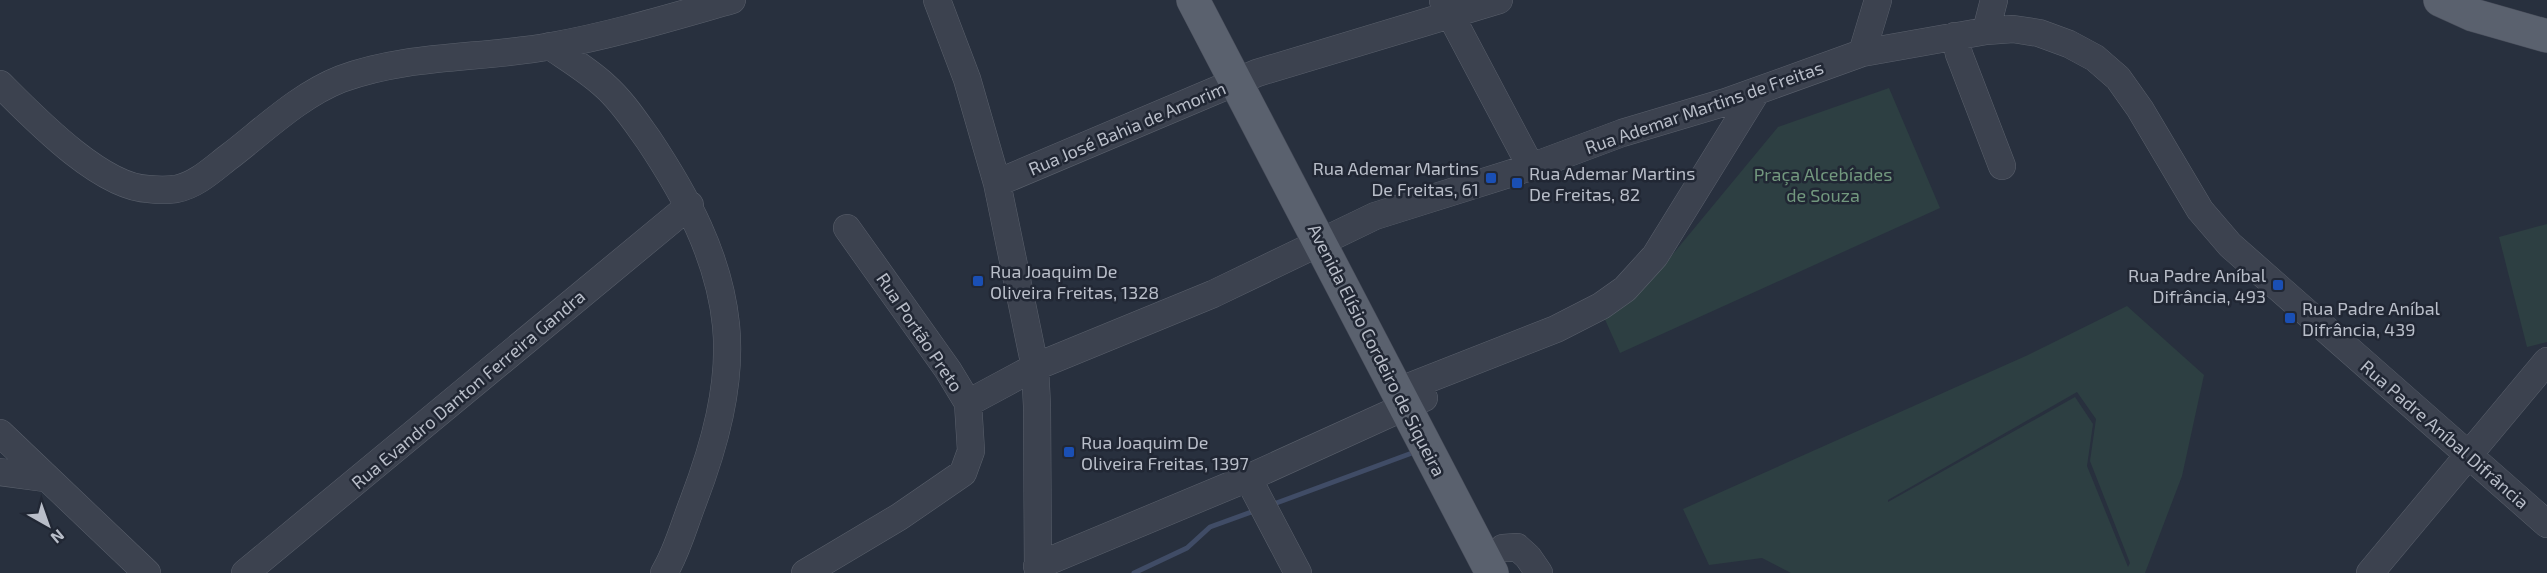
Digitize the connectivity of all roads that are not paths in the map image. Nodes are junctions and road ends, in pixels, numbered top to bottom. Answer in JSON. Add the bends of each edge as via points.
{"nodes":[{"id":1,"x":732,"y":0,"type":"edge"},
{"id":2,"x":937,"y":0,"type":"edge"},
{"id":3,"x":1193,"y":0,"type":"edge"},
{"id":4,"x":1218,"y":0,"type":"edge"},
{"id":5,"x":1499,"y":0,"type":"edge"},
{"id":6,"x":1878,"y":0,"type":"edge"},
{"id":7,"x":1994,"y":0,"type":"edge"},
{"id":8,"x":2440,"y":0,"type":"edge"},
{"id":9,"x":1446,"y":8,"type":"edge"},
{"id":10,"x":1986,"y":31,"type":"junction"},
{"id":11,"x":608,"y":34,"type":"junction"},
{"id":12,"x":1955,"y":36,"type":"junction"},
{"id":13,"x":2547,"y":36,"type":"edge"},
{"id":14,"x":550,"y":46,"type":"junction"},
{"id":15,"x":1862,"y":53,"type":"junction"},
{"id":16,"x":1247,"y":78,"type":"junction"},
{"id":17,"x":0,"y":84,"type":"edge"},
{"id":18,"x":607,"y":87,"type":"junction"},
{"id":19,"x":1757,"y":91,"type":"junction"},
{"id":20,"x":1726,"y":102,"type":"junction"},
{"id":21,"x":1734,"y":129,"type":"junction"},
{"id":22,"x":2002,"y":166,"type":"dead end"},
{"id":23,"x":1531,"y":167,"type":"junction"},
{"id":24,"x":997,"y":183,"type":"junction"},
{"id":25,"x":690,"y":205,"type":"junction"},
{"id":26,"x":847,"y":228,"type":"dead end"},
{"id":27,"x":1330,"y":236,"type":"junction"},
{"id":28,"x":2261,"y":274,"type":"joint"},
{"id":29,"x":2547,"y":361,"type":"edge"},
{"id":30,"x":1035,"y":367,"type":"junction"},
{"id":31,"x":1412,"y":395,"type":"junction"},
{"id":32,"x":968,"y":403,"type":"junction"},
{"id":33,"x":0,"y":433,"type":"edge"},
{"id":34,"x":2469,"y":455,"type":"junction"},
{"id":35,"x":0,"y":472,"type":"edge"},
{"id":36,"x":44,"y":478,"type":"junction"},
{"id":37,"x":1252,"y":485,"type":"junction"},
{"id":38,"x":2547,"y":524,"type":"edge"},
{"id":39,"x":1504,"y":565,"type":"edge"},
{"id":40,"x":1037,"y":569,"type":"edge"},
{"id":41,"x":147,"y":573,"type":"edge"},
{"id":42,"x":245,"y":573,"type":"edge"},
{"id":43,"x":664,"y":573,"type":"edge"},
{"id":44,"x":805,"y":573,"type":"edge"},
{"id":45,"x":1298,"y":573,"type":"edge"},
{"id":46,"x":1539,"y":573,"type":"edge"},
{"id":47,"x":2370,"y":573,"type":"edge"}],
"edges":[{"from":1,"to":11,"type":"street"},
{"from":2,"to":24,"type":"street","via":[[967,79]]},
{"from":3,"to":16,"type":"main road","name":"Avenida Elísio Cordeiro de Siqueira"},
{"from":4,"to":16,"type":"main road","name":"Avenida Elísio Cordeiro de Siqueira"},
{"from":5,"to":9,"type":"street","name":"Rua José Bahia de Amorim"},
{"from":6,"to":15,"type":"street"},
{"from":7,"to":10,"type":"street"},
{"from":8,"to":13,"type":"main road","via":[[2474,15]]},
{"from":9,"to":16,"type":"street","name":"Rua José Bahia de Amorim"},
{"from":9,"to":23,"type":"street"},
{"from":10,"to":12,"type":"street","name":"Rua Ademar Martins de Freitas"},
{"from":10,"to":28,"type":"street","name":"Rua Ademar Martins de Freitas","via":[[2022,30],[2069,44],[2095,58],[2118,78],[2200,210]]},
{"from":11,"to":14,"type":"street"},
{"from":11,"to":18,"type":"street","via":[[594,55]]},
{"from":12,"to":15,"type":"street","name":"Rua Ademar Martins de Freitas"},
{"from":12,"to":22,"type":"street"},
{"from":14,"to":17,"type":"street","via":[[431,58],[341,79],[309,95],[201,178],[177,189],[146,190],[122,185],[97,170]]},
{"from":14,"to":18,"type":"street"},
{"from":15,"to":19,"type":"street","name":"Rua Ademar Martins de Freitas"},
{"from":16,"to":24,"type":"street","name":"Rua José Bahia de Amorim"},
{"from":16,"to":27,"type":"main road","name":"Avenida Elísio Cordeiro de Siqueira"},
{"from":18,"to":25,"type":"street","via":[[632,117]]},
{"from":19,"to":20,"type":"street","name":"Rua Ademar Martins de Freitas"},
{"from":19,"to":21,"type":"street"},
{"from":20,"to":21,"type":"street"},
{"from":20,"to":23,"type":"street","name":"Rua Ademar Martins de Freitas","via":[[1622,133]]},
{"from":21,"to":31,"type":"street","via":[[1655,256],[1625,289],[1556,329]]},
{"from":23,"to":27,"type":"street","name":"Rua Ademar Martins de Freitas","via":[[1374,216]]},
{"from":24,"to":30,"type":"street"},
{"from":25,"to":42,"type":"street","name":"Rua Evandro Danton Ferreira Gandra"},
{"from":25,"to":43,"type":"street","via":[[707,244],[723,303],[727,326],[726,375],[717,430],[704,474]]},
{"from":26,"to":32,"type":"street","name":"Rua Portão Preto"},
{"from":27,"to":30,"type":"street","name":"Rua Ademar Martins de Freitas","via":[[1213,294]]},
{"from":27,"to":31,"type":"main road","name":"Avenida Elísio Cordeiro de Siqueira"},
{"from":28,"to":34,"type":"street","name":"Rua Padre Aníbal Difrância"},
{"from":29,"to":34,"type":"street"},
{"from":30,"to":32,"type":"street","name":"Rua Ademar Martins de Freitas"},
{"from":30,"to":40,"type":"street"},
{"from":31,"to":37,"type":"street"},
{"from":31,"to":39,"type":"main road","name":"Avenida Elísio Cordeiro de Siqueira"},
{"from":32,"to":44,"type":"street","name":"Rua Portão Preto","via":[[971,451],[963,473]]},
{"from":33,"to":36,"type":"street"},
{"from":34,"to":38,"type":"street","name":"Rua Padre Aníbal Difrância"},
{"from":34,"to":47,"type":"street"},
{"from":35,"to":36,"type":"street"},
{"from":36,"to":41,"type":"street"},
{"from":37,"to":40,"type":"street"},
{"from":37,"to":45,"type":"street"},
{"from":39,"to":46,"type":"street","via":[[1516,547]]}]}
